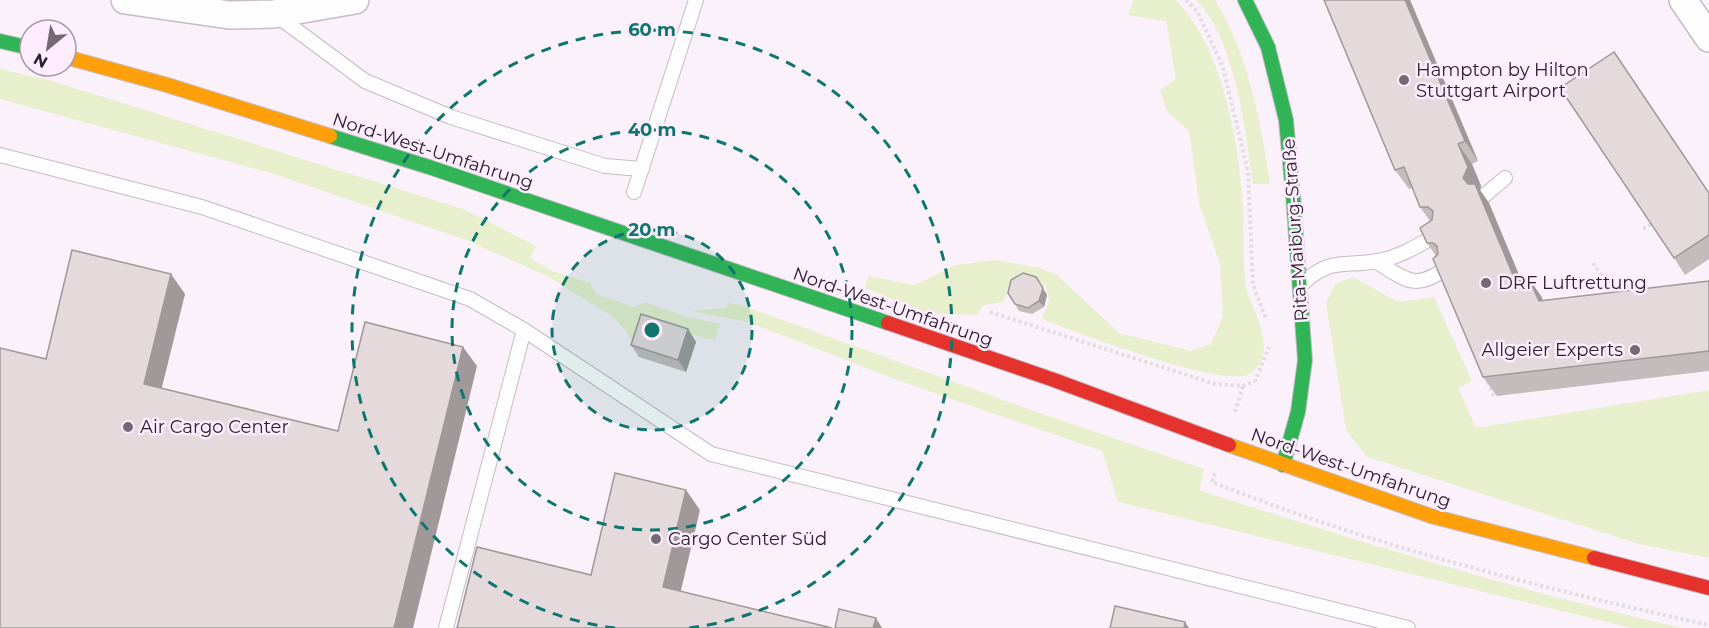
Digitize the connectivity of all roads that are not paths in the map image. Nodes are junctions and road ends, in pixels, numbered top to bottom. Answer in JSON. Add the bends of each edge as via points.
{"nodes":[{"id":1,"x":125,"y":0,"type":"edge"},
{"id":2,"x":355,"y":0,"type":"edge"},
{"id":3,"x":696,"y":0,"type":"edge"},
{"id":4,"x":1245,"y":0,"type":"edge"},
{"id":5,"x":1683,"y":0,"type":"edge"},
{"id":6,"x":220,"y":8,"type":"edge"},
{"id":7,"x":274,"y":14,"type":"junction"},
{"id":8,"x":1709,"y":38,"type":"edge"},
{"id":9,"x":0,"y":41,"type":"edge"},
{"id":10,"x":18,"y":45,"type":"edge"},
{"id":11,"x":78,"y":60,"type":"edge"},
{"id":12,"x":0,"y":155,"type":"edge"},
{"id":13,"x":642,"y":169,"type":"junction"},
{"id":14,"x":1505,"y":178,"type":"dead end"},
{"id":15,"x":634,"y":192,"type":"dead end"},
{"id":16,"x":1485,"y":195,"type":"dead end"},
{"id":17,"x":1438,"y":234,"type":"edge"},
{"id":18,"x":1377,"y":262,"type":"junction"},
{"id":19,"x":1443,"y":270,"type":"edge"},
{"id":20,"x":1299,"y":286,"type":"junction"},
{"id":21,"x":524,"y":330,"type":"junction"},
{"id":22,"x":1283,"y":465,"type":"junction"},
{"id":23,"x":1709,"y":588,"type":"edge"},
{"id":24,"x":446,"y":628,"type":"edge"},
{"id":25,"x":1408,"y":628,"type":"edge"}],
"edges":[{"from":1,"to":6,"type":"street"},
{"from":2,"to":7,"type":"street"},
{"from":3,"to":13,"type":"lane"},
{"from":4,"to":20,"type":"main road","name":"Rita-Maiburg-Straße","via":[[1268,46],[1286,120]]},
{"from":5,"to":8,"type":"street"},
{"from":6,"to":7,"type":"street"},
{"from":7,"to":13,"type":"lane","via":[[365,81],[440,113],[605,166]]},
{"from":9,"to":10,"type":"main road"},
{"from":11,"to":22,"type":"main road","name":"Nord-West-Umfahrung","via":[[432,168],[1054,380]]},
{"from":12,"to":21,"type":"lane","via":[[213,211],[470,299]]},
{"from":13,"to":15,"type":"lane"},
{"from":14,"to":16,"type":"lane"},
{"from":17,"to":18,"type":"lane","via":[[1399,256]]},
{"from":18,"to":19,"type":"lane","via":[[1408,280],[1425,282]]},
{"from":18,"to":20,"type":"lane","via":[[1335,264],[1319,269]]},
{"from":20,"to":22,"type":"main road","name":"Rita-Maiburg-Straße","via":[[1305,360],[1298,412]]},
{"from":21,"to":24,"type":"lane"},
{"from":21,"to":25,"type":"lane","via":[[711,454]]},
{"from":22,"to":23,"type":"main road","name":"Nord-West-Umfahrung","via":[[1431,516]]}]}
